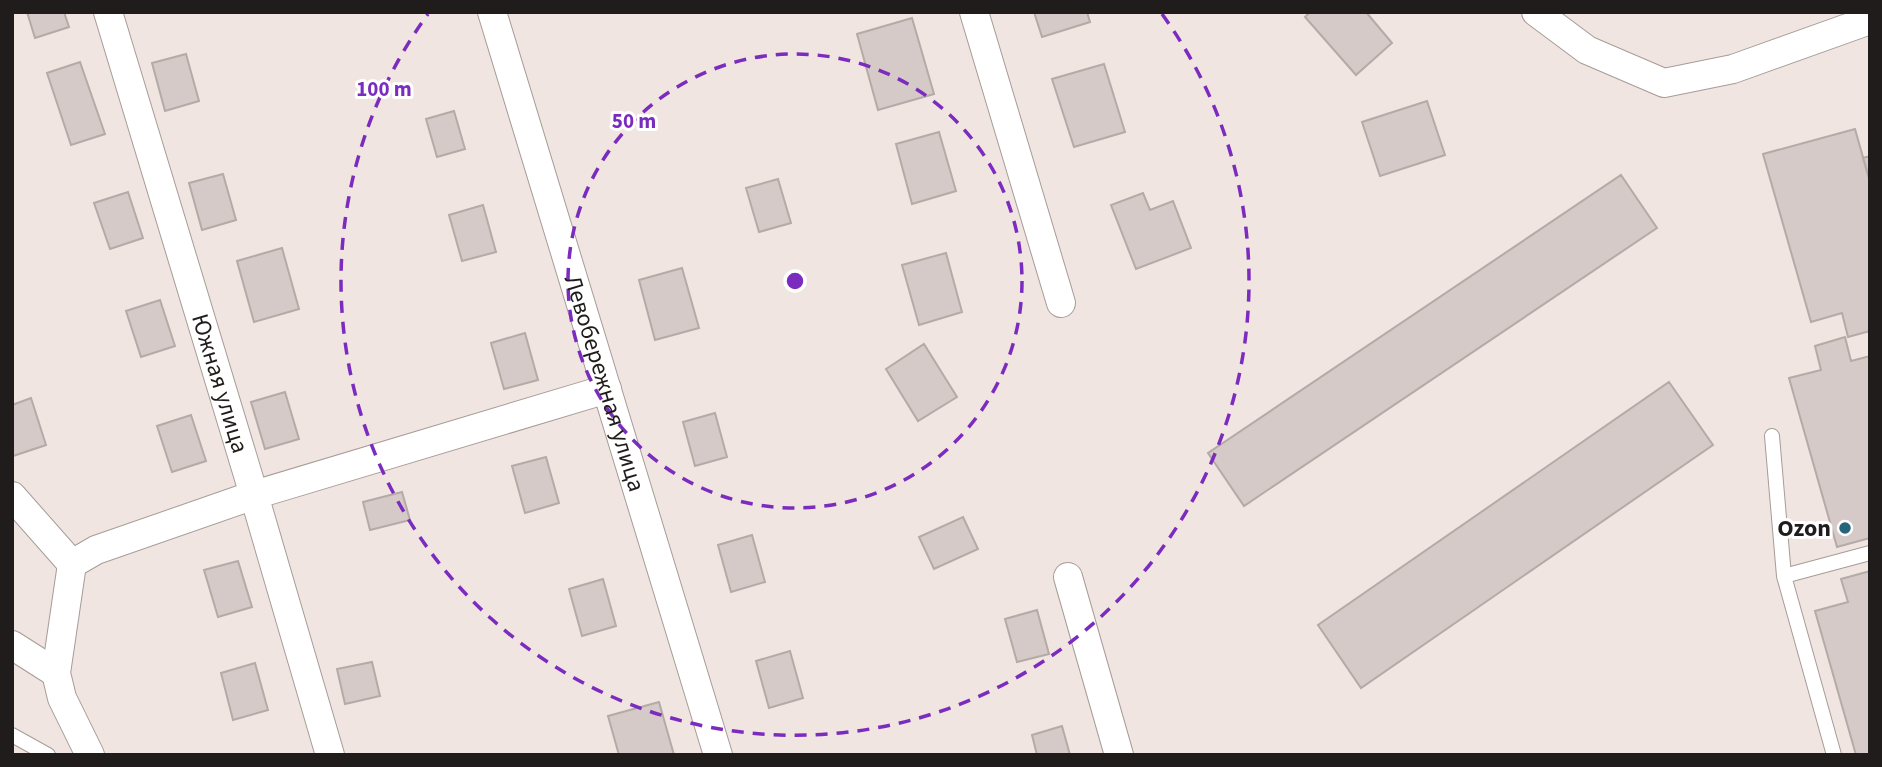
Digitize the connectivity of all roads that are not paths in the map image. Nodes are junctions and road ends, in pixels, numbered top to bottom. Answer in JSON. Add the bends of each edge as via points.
{"nodes":[{"id":1,"x":107,"y":12,"type":"edge"},
{"id":2,"x":492,"y":12,"type":"edge"},
{"id":3,"x":974,"y":12,"type":"edge"},
{"id":4,"x":1536,"y":12,"type":"edge"},
{"id":5,"x":1870,"y":20,"type":"edge"},
{"id":6,"x":1061,"y":303,"type":"dead end"},
{"id":7,"x":607,"y":389,"type":"junction"},
{"id":8,"x":1772,"y":436,"type":"dead end"},
{"id":9,"x":254,"y":495,"type":"junction"},
{"id":10,"x":12,"y":496,"type":"edge"},
{"id":11,"x":1870,"y":554,"type":"edge"},
{"id":12,"x":72,"y":564,"type":"junction"},
{"id":13,"x":1784,"y":576,"type":"junction"},
{"id":14,"x":1068,"y":577,"type":"dead end"},
{"id":15,"x":12,"y":645,"type":"edge"},
{"id":16,"x":56,"y":673,"type":"junction"},
{"id":17,"x":12,"y":735,"type":"edge"},
{"id":18,"x":48,"y":755,"type":"edge"},
{"id":19,"x":90,"y":755,"type":"edge"},
{"id":20,"x":330,"y":755,"type":"edge"},
{"id":21,"x":718,"y":755,"type":"edge"},
{"id":22,"x":1119,"y":755,"type":"edge"},
{"id":23,"x":1833,"y":755,"type":"edge"}],
"edges":[{"from":1,"to":9,"type":"street","name":"Южная улица"},
{"from":2,"to":7,"type":"street","name":"Левобережная улица"},
{"from":3,"to":6,"type":"street"},
{"from":4,"to":5,"type":"street","via":[[1587,50],[1664,83],[1733,69]]},
{"from":7,"to":9,"type":"street"},
{"from":7,"to":21,"type":"street","name":"Левобережная улица"},
{"from":8,"to":13,"type":"lane"},
{"from":9,"to":12,"type":"street","via":[[96,550]]},
{"from":9,"to":20,"type":"street","name":"Южная улица"},
{"from":10,"to":12,"type":"street"},
{"from":11,"to":13,"type":"lane"},
{"from":12,"to":16,"type":"street"},
{"from":13,"to":23,"type":"lane"},
{"from":14,"to":22,"type":"street"},
{"from":15,"to":16,"type":"street"},
{"from":16,"to":19,"type":"street","via":[[62,698]]},
{"from":17,"to":18,"type":"lane"}]}
